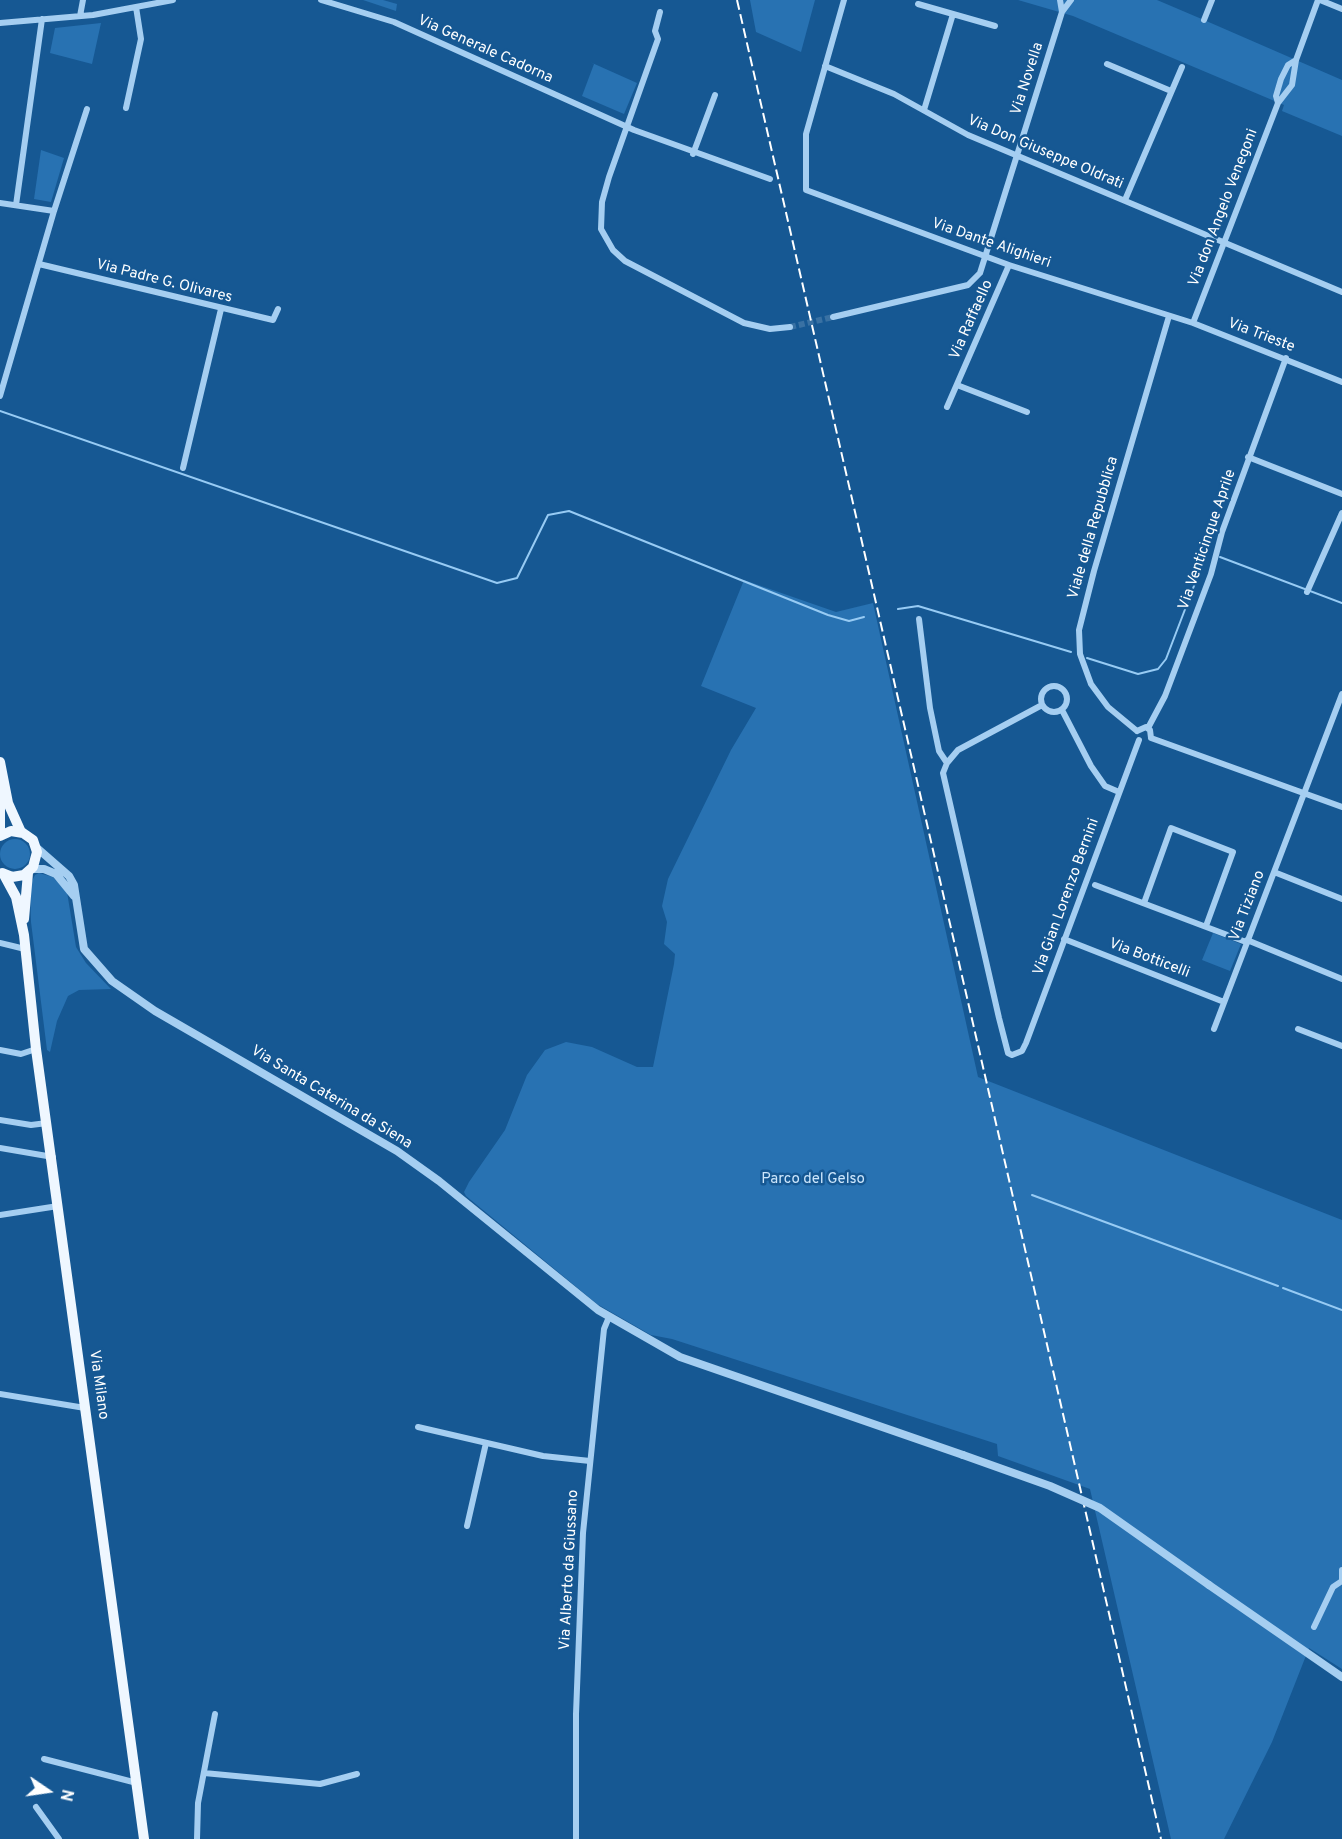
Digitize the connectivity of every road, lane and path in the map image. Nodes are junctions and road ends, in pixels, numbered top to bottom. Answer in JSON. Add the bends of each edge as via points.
{"nodes":[{"id":1,"x":83,"y":0,"type":"edge"},
{"id":2,"x":173,"y":0,"type":"edge"},
{"id":3,"x":321,"y":0,"type":"edge"},
{"id":4,"x":844,"y":0,"type":"edge"},
{"id":5,"x":1060,"y":0,"type":"edge"},
{"id":6,"x":1071,"y":0,"type":"edge"},
{"id":7,"x":1212,"y":0,"type":"edge"},
{"id":8,"x":1319,"y":0,"type":"edge"},
{"id":9,"x":918,"y":4,"type":"dead end"},
{"id":10,"x":136,"y":7,"type":"junction"},
{"id":11,"x":1342,"y":9,"type":"edge"},
{"id":12,"x":660,"y":12,"type":"dead end"},
{"id":13,"x":1062,"y":12,"type":"junction"},
{"id":14,"x":953,"y":14,"type":"junction"},
{"id":15,"x":80,"y":16,"type":"junction"},
{"id":16,"x":42,"y":19,"type":"junction"},
{"id":17,"x":1204,"y":20,"type":"dead end"},
{"id":18,"x":0,"y":23,"type":"edge"},
{"id":19,"x":994,"y":26,"type":"dead end"},
{"id":20,"x":1296,"y":60,"type":"junction"},
{"id":21,"x":1107,"y":64,"type":"dead end"},
{"id":22,"x":825,"y":66,"type":"junction"},
{"id":23,"x":1182,"y":67,"type":"dead end"},
{"id":24,"x":1172,"y":91,"type":"junction"},
{"id":25,"x":715,"y":96,"type":"dead end"},
{"id":26,"x":1278,"y":103,"type":"junction"},
{"id":27,"x":126,"y":108,"type":"dead end"},
{"id":28,"x":87,"y":109,"type":"dead end"},
{"id":29,"x":924,"y":110,"type":"junction"},
{"id":30,"x":628,"y":127,"type":"junction"},
{"id":31,"x":693,"y":153,"type":"junction"},
{"id":32,"x":1017,"y":154,"type":"junction"},
{"id":33,"x":770,"y":179,"type":"dead end"},
{"id":34,"x":1125,"y":200,"type":"junction"},
{"id":35,"x":0,"y":203,"type":"edge"},
{"id":36,"x":16,"y":205,"type":"junction"},
{"id":37,"x":54,"y":211,"type":"junction"},
{"id":38,"x":1224,"y":241,"type":"junction"},
{"id":39,"x":985,"y":255,"type":"junction"},
{"id":40,"x":39,"y":264,"type":"junction"},
{"id":41,"x":1009,"y":265,"type":"junction"},
{"id":42,"x":1342,"y":292,"type":"edge"},
{"id":43,"x":222,"y":309,"type":"junction"},
{"id":44,"x":278,"y":309,"type":"dead end"},
{"id":45,"x":1169,"y":316,"type":"junction"},
{"id":46,"x":833,"y":317,"type":"tunnel mouth"},
{"id":47,"x":1193,"y":323,"type":"junction"},
{"id":48,"x":790,"y":327,"type":"tunnel mouth"},
{"id":49,"x":1286,"y":358,"type":"junction"},
{"id":50,"x":1342,"y":382,"type":"edge"},
{"id":51,"x":957,"y":384,"type":"junction"},
{"id":52,"x":0,"y":396,"type":"edge"},
{"id":53,"x":947,"y":407,"type":"dead end"},
{"id":54,"x":1028,"y":412,"type":"dead end"},
{"id":55,"x":1248,"y":457,"type":"junction"},
{"id":56,"x":183,"y":468,"type":"dead end"},
{"id":57,"x":1342,"y":494,"type":"edge"},
{"id":58,"x":1342,"y":513,"type":"edge"},
{"id":59,"x":1308,"y":590,"type":"dead end"},
{"id":60,"x":919,"y":619,"type":"dead end"},
{"id":61,"x":1342,"y":694,"type":"edge"},
{"id":62,"x":1042,"y":705,"type":"junction"},
{"id":63,"x":1062,"y":710,"type":"junction"},
{"id":64,"x":1148,"y":728,"type":"junction"},
{"id":65,"x":1137,"y":731,"type":"junction"},
{"id":66,"x":1151,"y":738,"type":"junction"},
{"id":67,"x":1138,"y":740,"type":"junction"},
{"id":68,"x":0,"y":762,"type":"edge"},
{"id":69,"x":947,"y":763,"type":"junction"},
{"id":70,"x":0,"y":769,"type":"edge"},
{"id":71,"x":1119,"y":792,"type":"junction"},
{"id":72,"x":1305,"y":793,"type":"junction"},
{"id":73,"x":1342,"y":807,"type":"edge"},
{"id":74,"x":21,"y":832,"type":"junction"},
{"id":75,"x":0,"y":835,"type":"edge"},
{"id":76,"x":37,"y":848,"type":"junction"},
{"id":77,"x":30,"y":871,"type":"junction"},
{"id":78,"x":1274,"y":872,"type":"junction"},
{"id":79,"x":2,"y":874,"type":"edge"},
{"id":80,"x":1095,"y":885,"type":"dead end"},
{"id":81,"x":76,"y":899,"type":"junction"},
{"id":82,"x":1342,"y":899,"type":"edge"},
{"id":83,"x":1144,"y":903,"type":"junction"},
{"id":84,"x":1206,"y":926,"type":"junction"},
{"id":85,"x":24,"y":935,"type":"junction"},
{"id":86,"x":1064,"y":939,"type":"junction"},
{"id":87,"x":1247,"y":941,"type":"junction"},
{"id":88,"x":0,"y":943,"type":"edge"},
{"id":89,"x":25,"y":949,"type":"junction"},
{"id":90,"x":1342,"y":979,"type":"edge"},
{"id":91,"x":1224,"y":1002,"type":"junction"},
{"id":92,"x":1214,"y":1029,"type":"dead end"},
{"id":93,"x":1298,"y":1029,"type":"dead end"},
{"id":94,"x":1342,"y":1046,"type":"edge"},
{"id":95,"x":36,"y":1049,"type":"junction"},
{"id":96,"x":0,"y":1050,"type":"edge"},
{"id":97,"x":0,"y":1120,"type":"edge"},
{"id":98,"x":48,"y":1123,"type":"junction"},
{"id":99,"x":0,"y":1148,"type":"edge"},
{"id":100,"x":52,"y":1157,"type":"junction"},
{"id":101,"x":59,"y":1206,"type":"junction"},
{"id":102,"x":0,"y":1215,"type":"edge"},
{"id":103,"x":609,"y":1317,"type":"junction"},
{"id":104,"x":0,"y":1394,"type":"edge"},
{"id":105,"x":86,"y":1408,"type":"junction"},
{"id":106,"x":418,"y":1427,"type":"dead end"},
{"id":107,"x":486,"y":1443,"type":"junction"},
{"id":108,"x":590,"y":1461,"type":"junction"},
{"id":109,"x":467,"y":1526,"type":"dead end"},
{"id":110,"x":1342,"y":1570,"type":"edge"},
{"id":111,"x":1342,"y":1581,"type":"edge"},
{"id":112,"x":1314,"y":1627,"type":"dead end"},
{"id":113,"x":1342,"y":1677,"type":"edge"},
{"id":114,"x":215,"y":1714,"type":"dead end"},
{"id":115,"x":44,"y":1759,"type":"dead end"},
{"id":116,"x":204,"y":1773,"type":"junction"},
{"id":117,"x":357,"y":1774,"type":"dead end"},
{"id":118,"x":137,"y":1784,"type":"junction"},
{"id":119,"x":36,"y":1807,"type":"dead end"},
{"id":120,"x":59,"y":1839,"type":"edge"},
{"id":121,"x":144,"y":1839,"type":"edge"},
{"id":122,"x":197,"y":1839,"type":"edge"},
{"id":123,"x":576,"y":1839,"type":"edge"}],
"edges":[{"from":1,"to":15,"type":"street"},
{"from":2,"to":10,"type":"street"},
{"from":3,"to":30,"type":"street","name":"Via Generale Cadorna","via":[[394,22]]},
{"from":4,"to":22,"type":"street"},
{"from":5,"to":13,"type":"street","name":"Via Novella"},
{"from":6,"to":13,"type":"street","name":"Via Novella"},
{"from":7,"to":17,"type":"street"},
{"from":8,"to":11,"type":"street"},
{"from":8,"to":20,"type":"street","name":"Via don Angelo Venegoni"},
{"from":9,"to":14,"type":"street"},
{"from":10,"to":15,"type":"street"},
{"from":10,"to":27,"type":"street","via":[[141,39]]},
{"from":12,"to":30,"type":"street","via":[[658,39]]},
{"from":13,"to":32,"type":"street","name":"Via Novella"},
{"from":14,"to":19,"type":"street"},
{"from":14,"to":29,"type":"street"},
{"from":15,"to":16,"type":"street"},
{"from":16,"to":18,"type":"street"},
{"from":16,"to":36,"type":"street"},
{"from":20,"to":26,"type":"street","name":"Via don Angelo Venegoni","via":[[1292,85]]},
{"from":20,"to":26,"type":"street","name":"Via don Angelo Venegoni","via":[[1288,65],[1281,79]]},
{"from":21,"to":24,"type":"street"},
{"from":22,"to":29,"type":"street","name":"Via Don Giuseppe Oldrati"},
{"from":22,"to":39,"type":"street","name":"Via Dante Alighieri","via":[[806,134],[806,190]]},
{"from":23,"to":24,"type":"street"},
{"from":24,"to":34,"type":"street"},
{"from":25,"to":31,"type":"street"},
{"from":26,"to":38,"type":"street","name":"Via don Angelo Venegoni"},
{"from":28,"to":37,"type":"street"},
{"from":29,"to":32,"type":"street","name":"Via Don Giuseppe Oldrati","via":[[968,135]]},
{"from":30,"to":31,"type":"street"},
{"from":30,"to":48,"type":"street","via":[[600,214],[601,229],[613,250],[625,261],[744,323],[770,329]]},
{"from":31,"to":33,"type":"street"},
{"from":32,"to":34,"type":"street","name":"Via Don Giuseppe Oldrati"},
{"from":32,"to":39,"type":"street","name":"Via Novella"},
{"from":34,"to":38,"type":"street","name":"Via Don Giuseppe Oldrati"},
{"from":35,"to":36,"type":"street"},
{"from":36,"to":37,"type":"street"},
{"from":37,"to":40,"type":"street"},
{"from":38,"to":42,"type":"street","name":"Via Don Giuseppe Oldrati"},
{"from":38,"to":47,"type":"street","name":"Via don Angelo Venegoni"},
{"from":39,"to":41,"type":"street","name":"Via Dante Alighieri"},
{"from":39,"to":46,"type":"street","name":"Via Novella","via":[[980,273],[968,285]]},
{"from":40,"to":43,"type":"street","name":"Via Padre G. Olivares"},
{"from":40,"to":52,"type":"street"},
{"from":41,"to":45,"type":"street","name":"Via Dante Alighieri"},
{"from":41,"to":51,"type":"street","name":"Via Raffaello"},
{"from":43,"to":44,"type":"street","name":"Via Padre G. Olivares","via":[[273,320]]},
{"from":43,"to":56,"type":"street"},
{"from":45,"to":47,"type":"street","name":"Via Trieste"},
{"from":45,"to":65,"type":"street","name":"Viale della Repubblica","via":[[1079,630],[1080,654],[1091,684],[1108,707]]},
{"from":47,"to":49,"type":"street","name":"Via Trieste"},
{"from":49,"to":50,"type":"street","name":"Via Trieste"},
{"from":49,"to":55,"type":"street","name":"Via Venticinque Aprile"},
{"from":51,"to":53,"type":"street","name":"Via Raffaello"},
{"from":51,"to":54,"type":"street"},
{"from":55,"to":57,"type":"street"},
{"from":55,"to":64,"type":"street","name":"Via Venticinque Aprile","via":[[1215,551],[1211,574],[1165,696]]},
{"from":58,"to":59,"type":"street"},
{"from":60,"to":69,"type":"street","via":[[930,708],[939,751]]},
{"from":61,"to":72,"type":"street","name":"Via Tiziano"},
{"from":62,"to":63,"type":"street","via":[[1051,712]]},
{"from":62,"to":63,"type":"street","via":[[1041,695],[1046,688],[1059,686],[1067,697]]},
{"from":62,"to":69,"type":"street","via":[[958,750]]},
{"from":63,"to":71,"type":"street","via":[[1105,786]]},
{"from":64,"to":65,"type":"street"},
{"from":64,"to":66,"type":"street"},
{"from":65,"to":67,"type":"street"},
{"from":66,"to":67,"type":"street","via":[[1146,742]]},
{"from":66,"to":72,"type":"street"},
{"from":67,"to":71,"type":"street","name":"Via Gian Lorenzo Bernini"},
{"from":68,"to":74,"type":"main road","via":[[8,803]]},
{"from":69,"to":86,"type":"street","name":"Via Gian Lorenzo Bernini","via":[[943,773],[999,1018],[1008,1053],[1012,1055],[1022,1051],[1026,1043]]},
{"from":70,"to":75,"type":"main road"},
{"from":71,"to":86,"type":"street","name":"Via Gian Lorenzo Bernini"},
{"from":72,"to":73,"type":"street"},
{"from":72,"to":78,"type":"street","name":"Via Tiziano"},
{"from":74,"to":75,"type":"main road"},
{"from":74,"to":76,"type":"main road"},
{"from":76,"to":77,"type":"main road","via":[[37,860]]},
{"from":76,"to":81,"type":"street","name":"Via Santa Caterina da Siena","via":[[69,876]]},
{"from":77,"to":79,"type":"main road","via":[[17,877]]},
{"from":77,"to":81,"type":"street","name":"Via Santa Caterina da Siena","via":[[44,869],[56,874]]},
{"from":77,"to":85,"type":"main road"},
{"from":78,"to":82,"type":"street"},
{"from":78,"to":87,"type":"street","name":"Via Tiziano"},
{"from":79,"to":85,"type":"main road","via":[[15,897]]},
{"from":80,"to":83,"type":"street"},
{"from":81,"to":103,"type":"street","name":"Via Santa Caterina da Siena","via":[[84,949],[122,988],[155,1011],[397,1150]]},
{"from":83,"to":84,"type":"street"},
{"from":83,"to":84,"type":"street","via":[[1172,828],[1233,852]]},
{"from":84,"to":87,"type":"street"},
{"from":85,"to":89,"type":"main road","name":"Via Milano"},
{"from":86,"to":91,"type":"street","name":"Via Botticelli"},
{"from":87,"to":90,"type":"street"},
{"from":87,"to":91,"type":"street","name":"Via Tiziano"},
{"from":88,"to":89,"type":"street"},
{"from":89,"to":95,"type":"main road","name":"Via Milano"},
{"from":91,"to":92,"type":"street","name":"Via Tiziano"},
{"from":93,"to":94,"type":"street"},
{"from":95,"to":96,"type":"street","via":[[21,1054]]},
{"from":95,"to":98,"type":"main road","name":"Via Milano"},
{"from":97,"to":98,"type":"street","via":[[31,1125]]},
{"from":98,"to":100,"type":"main road","name":"Via Milano"},
{"from":99,"to":100,"type":"street"},
{"from":100,"to":101,"type":"main road","name":"Via Milano"},
{"from":101,"to":102,"type":"street"},
{"from":101,"to":105,"type":"main road","name":"Via Milano"},
{"from":103,"to":108,"type":"street","name":"Via Alberto da Giussano","via":[[604,1329]]},
{"from":103,"to":113,"type":"street","bridge":true,"via":[[680,1357],[1043,1483],[1100,1508]]},
{"from":104,"to":105,"type":"street"},
{"from":105,"to":118,"type":"main road","name":"Via Milano"},
{"from":106,"to":107,"type":"street"},
{"from":107,"to":108,"type":"street","via":[[543,1456]]},
{"from":107,"to":109,"type":"street"},
{"from":108,"to":123,"type":"street","name":"Via Alberto da Giussano","via":[[582,1544]]},
{"from":110,"to":111,"type":"street"},
{"from":111,"to":112,"type":"street","via":[[1334,1587]]},
{"from":114,"to":116,"type":"street"},
{"from":115,"to":118,"type":"street"},
{"from":116,"to":117,"type":"street","via":[[320,1784]]},
{"from":116,"to":122,"type":"street"},
{"from":118,"to":121,"type":"main road","name":"Via Milano"},
{"from":119,"to":120,"type":"street"}]}
